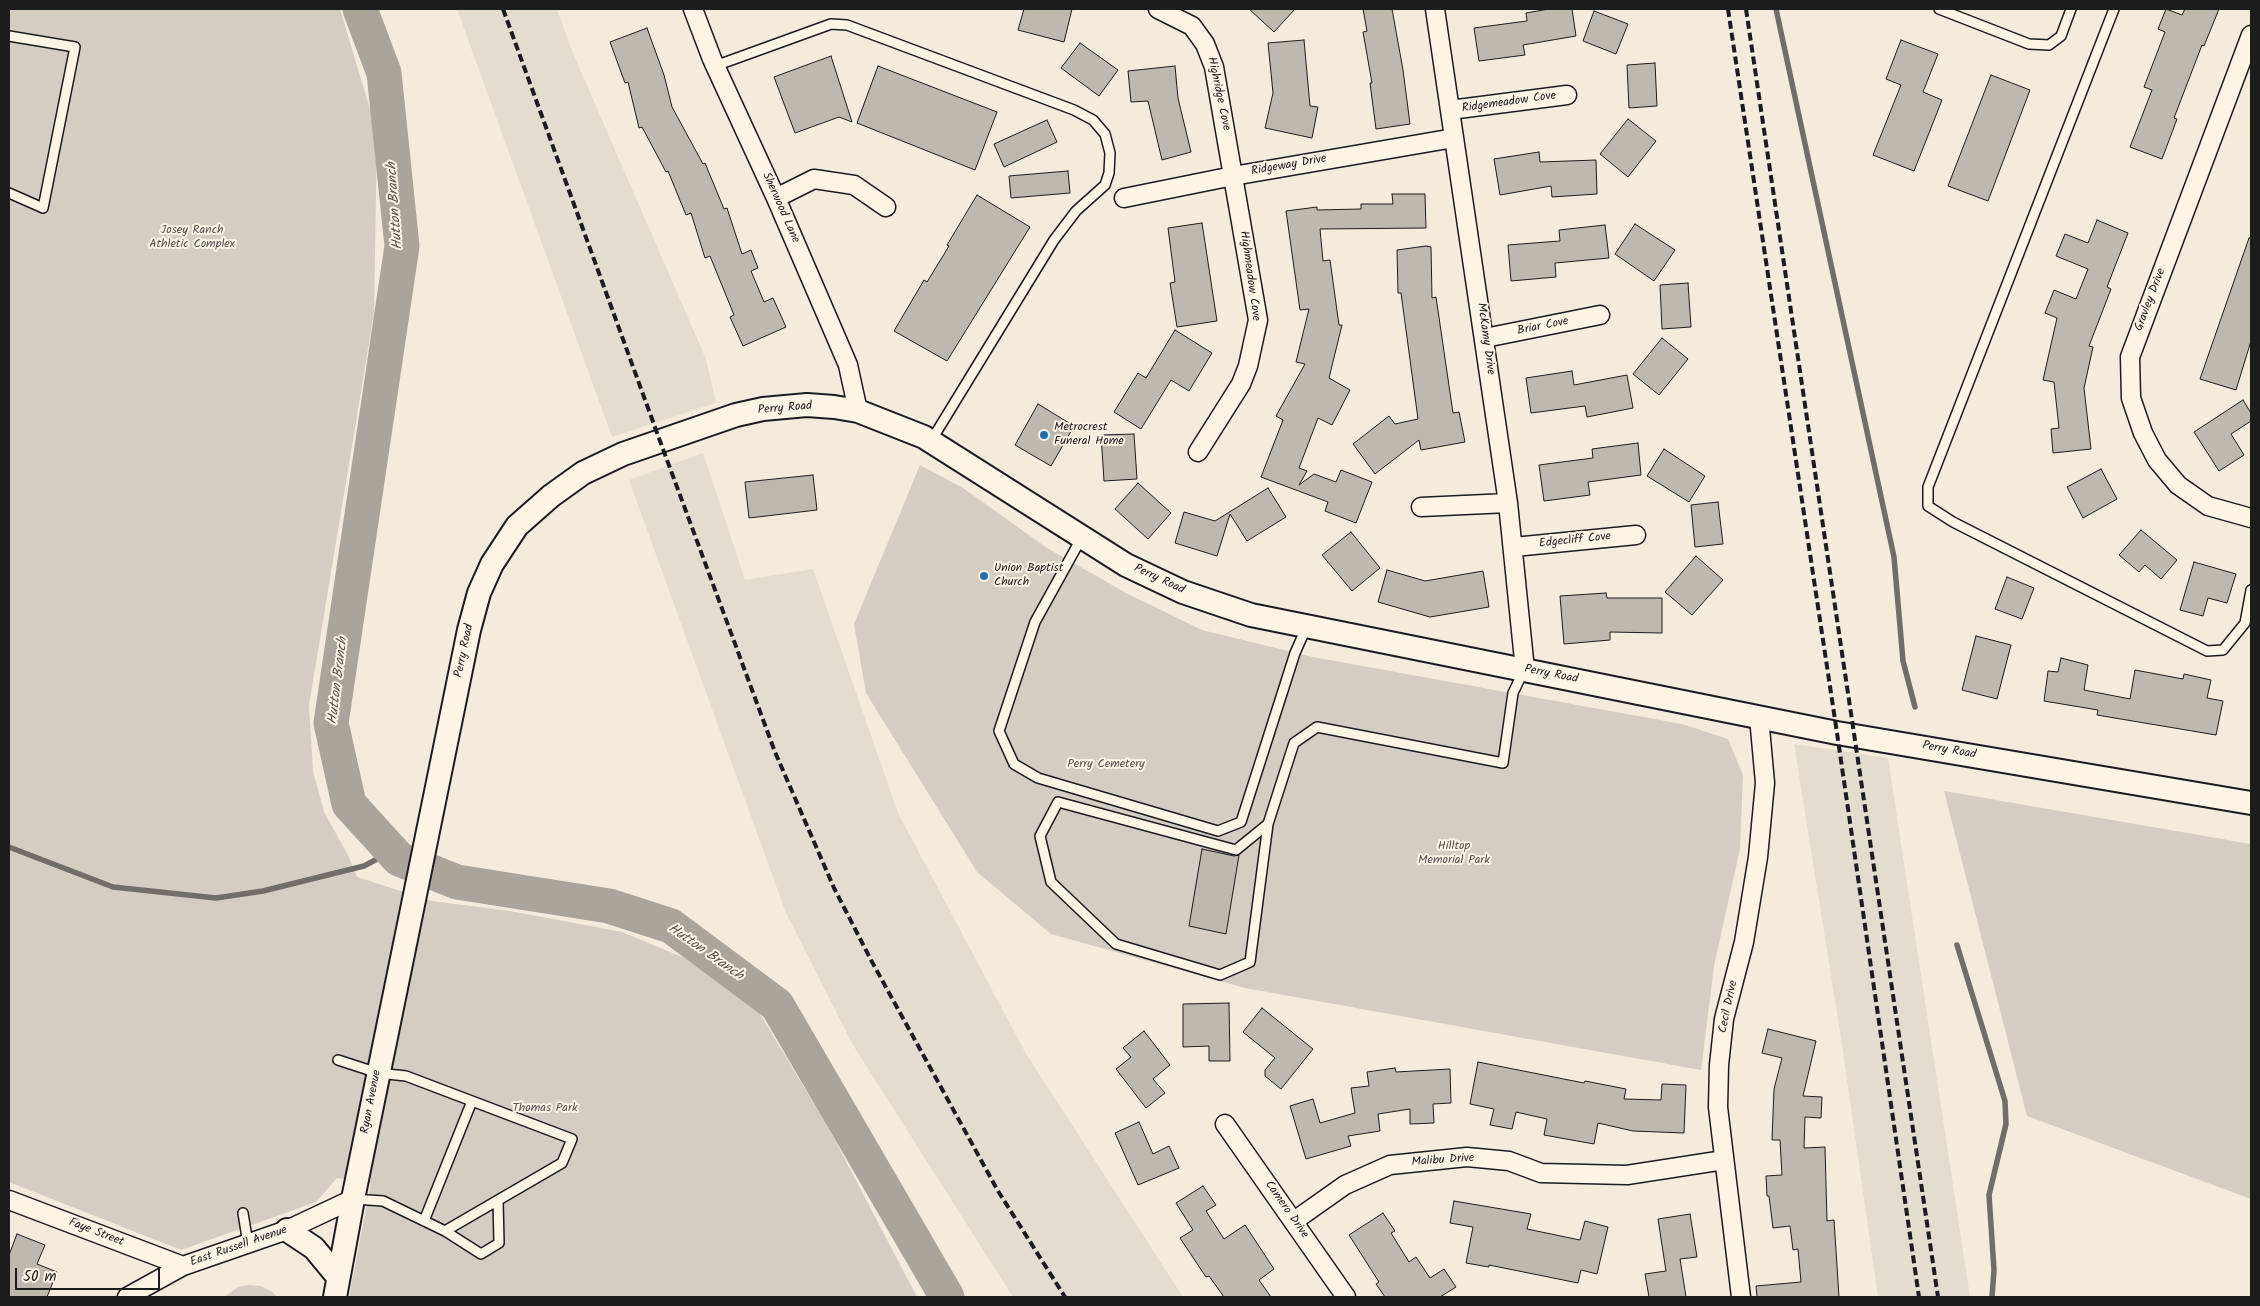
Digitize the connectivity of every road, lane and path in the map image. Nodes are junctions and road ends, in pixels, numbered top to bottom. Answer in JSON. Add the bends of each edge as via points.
{"nodes":[{"id":1,"x":693,"y":9,"type":"edge"},
{"id":2,"x":1158,"y":9,"type":"edge"},
{"id":3,"x":1434,"y":9,"type":"edge"},
{"id":4,"x":1939,"y":9,"type":"edge"},
{"id":5,"x":2071,"y":9,"type":"edge"},
{"id":6,"x":2114,"y":9,"type":"edge"},
{"id":7,"x":1953,"y":11,"type":"edge"},
{"id":8,"x":2251,"y":34,"type":"edge"},
{"id":9,"x":9,"y":36,"type":"edge"},
{"id":10,"x":715,"y":66,"type":"junction"},
{"id":11,"x":1567,"y":95,"type":"dead end"},
{"id":12,"x":1450,"y":110,"type":"junction"},
{"id":13,"x":1454,"y":138,"type":"junction"},
{"id":14,"x":1233,"y":176,"type":"junction"},
{"id":15,"x":9,"y":192,"type":"edge"},
{"id":16,"x":776,"y":198,"type":"junction"},
{"id":17,"x":1124,"y":198,"type":"dead end"},
{"id":18,"x":886,"y":207,"type":"dead end"},
{"id":19,"x":1600,"y":315,"type":"dead end"},
{"id":20,"x":1485,"y":338,"type":"junction"},
{"id":21,"x":858,"y":411,"type":"junction"},
{"id":22,"x":931,"y":441,"type":"junction"},
{"id":23,"x":1198,"y":452,"type":"dead end"},
{"id":24,"x":1508,"y":503,"type":"junction"},
{"id":25,"x":1421,"y":507,"type":"dead end"},
{"id":26,"x":2251,"y":518,"type":"edge"},
{"id":27,"x":1636,"y":535,"type":"dead end"},
{"id":28,"x":1082,"y":537,"type":"junction"},
{"id":29,"x":1514,"y":547,"type":"junction"},
{"id":30,"x":2251,"y":590,"type":"edge"},
{"id":31,"x":1307,"y":626,"type":"junction"},
{"id":32,"x":1525,"y":670,"type":"junction"},
{"id":33,"x":1759,"y":717,"type":"junction"},
{"id":34,"x":2251,"y":803,"type":"edge"},
{"id":35,"x":1268,"y":824,"type":"junction"},
{"id":36,"x":414,"y":908,"type":"joint"},
{"id":37,"x":338,"y":1060,"type":"dead end"},
{"id":38,"x":378,"y":1073,"type":"junction"},
{"id":39,"x":472,"y":1101,"type":"junction"},
{"id":40,"x":1225,"y":1124,"type":"dead end"},
{"id":41,"x":1724,"y":1160,"type":"junction"},
{"id":42,"x":353,"y":1199,"type":"junction"},
{"id":43,"x":9,"y":1200,"type":"edge"},
{"id":44,"x":498,"y":1200,"type":"junction"},
{"id":45,"x":243,"y":1213,"type":"dead end"},
{"id":46,"x":424,"y":1221,"type":"junction"},
{"id":47,"x":1294,"y":1221,"type":"junction"},
{"id":48,"x":287,"y":1230,"type":"junction"},
{"id":49,"x":445,"y":1232,"type":"junction"},
{"id":50,"x":248,"y":1244,"type":"junction"},
{"id":51,"x":183,"y":1266,"type":"junction"},
{"id":52,"x":337,"y":1287,"type":"edge"},
{"id":53,"x":127,"y":1297,"type":"edge"},
{"id":54,"x":1346,"y":1297,"type":"edge"},
{"id":55,"x":1742,"y":1297,"type":"edge"}],
"edges":[{"from":1,"to":10,"type":"street","name":"Sherwood Lane"},
{"from":2,"to":14,"type":"street","name":"Highridge Cove","via":[[1192,26],[1205,44],[1214,67]]},
{"from":3,"to":12,"type":"street","name":"McKamy Drive"},
{"from":4,"to":7,"type":"lane"},
{"from":5,"to":7,"type":"lane","via":[[2060,36],[2049,45],[2029,44]]},
{"from":6,"to":30,"type":"lane","via":[[1928,487],[1928,506],[1953,522],[2207,651],[2223,650],[2245,623]]},
{"from":8,"to":26,"type":"street","name":"Gravley Drive","via":[[2130,357],[2131,398],[2157,460],[2178,485],[2208,506]]},
{"from":9,"to":15,"type":"lane","via":[[75,47],[44,208]]},
{"from":10,"to":16,"type":"street","name":"Sherwood Lane"},
{"from":10,"to":22,"type":"lane","via":[[831,24],[847,25],[1074,110],[1093,120],[1105,134],[1110,153],[1105,185],[1076,211],[1054,240]]},
{"from":11,"to":12,"type":"street","name":"Ridgemeadow Cove"},
{"from":12,"to":13,"type":"street","name":"McKamy Drive"},
{"from":13,"to":14,"type":"street","name":"Ridgeway Drive"},
{"from":13,"to":20,"type":"street","name":"McKamy Drive"},
{"from":14,"to":17,"type":"street","name":"Ridgeway Drive"},
{"from":14,"to":23,"type":"street","name":"Highmeadow Cove","via":[[1258,320],[1241,384]]},
{"from":16,"to":18,"type":"street","via":[[814,180],[854,185]]},
{"from":16,"to":21,"type":"street","name":"Sherwood Lane","via":[[848,365]]},
{"from":19,"to":20,"type":"street","name":"Briar Cove"},
{"from":20,"to":24,"type":"street","name":"McKamy Drive"},
{"from":21,"to":22,"type":"street","name":"Perry Road"},
{"from":21,"to":36,"type":"street","name":"Perry Road","via":[[807,405],[763,409],[727,418],[623,454],[583,473],[517,526],[492,564],[479,593],[469,630]]},
{"from":22,"to":28,"type":"street","name":"Perry Road"},
{"from":24,"to":25,"type":"street"},
{"from":24,"to":29,"type":"street","name":"McKamy Drive"},
{"from":27,"to":29,"type":"street","name":"Edgecliff Cove"},
{"from":28,"to":31,"type":"street","name":"Perry Road","via":[[1126,565],[1184,592],[1251,616]]},
{"from":28,"to":31,"type":"lane","via":[[1035,622],[999,731],[1014,764],[1038,778],[1218,831],[1240,822],[1295,653]]},
{"from":29,"to":32,"type":"street","name":"McKamy Drive"},
{"from":31,"to":32,"type":"street","name":"Perry Road"},
{"from":32,"to":33,"type":"street","name":"Perry Road"},
{"from":32,"to":35,"type":"lane","via":[[1513,693],[1503,763],[1317,727],[1294,742]]},
{"from":33,"to":34,"type":"street","name":"Perry Road"},
{"from":33,"to":41,"type":"street","name":"Cecil Drive","via":[[1766,783],[1758,857],[1744,942],[1724,1018],[1719,1065],[1718,1107]]},
{"from":35,"to":35,"type":"lane","via":[[1250,962],[1220,974],[1116,944],[1051,882],[1040,836],[1058,802],[1236,850]]},
{"from":36,"to":38,"type":"street","name":"Ryan Avenue"},
{"from":37,"to":38,"type":"lane"},
{"from":38,"to":39,"type":"lane","via":[[406,1076]]},
{"from":38,"to":42,"type":"street","name":"Ryan Avenue"},
{"from":39,"to":44,"type":"lane","via":[[572,1139],[562,1162]]},
{"from":39,"to":46,"type":"lane"},
{"from":40,"to":47,"type":"street","name":"Camero Drive"},
{"from":41,"to":47,"type":"street","name":"Malibu Drive","via":[[1627,1175],[1541,1173],[1509,1161],[1467,1157],[1390,1165],[1345,1185]]},
{"from":41,"to":55,"type":"street","name":"Cecil Drive"},
{"from":42,"to":46,"type":"lane","via":[[383,1201]]},
{"from":42,"to":48,"type":"street","name":"East Russell Avenue"},
{"from":42,"to":52,"type":"street","name":"Ryan Avenue"},
{"from":43,"to":51,"type":"street","name":"Faye Street"},
{"from":44,"to":49,"type":"lane"},
{"from":44,"to":49,"type":"lane","via":[[499,1244],[482,1254]]},
{"from":45,"to":50,"type":"lane"},
{"from":46,"to":49,"type":"lane"},
{"from":47,"to":54,"type":"street","name":"Camero Drive"},
{"from":48,"to":50,"type":"street","name":"East Russell Avenue"},
{"from":48,"to":52,"type":"street","via":[[314,1248]]},
{"from":50,"to":51,"type":"street","name":"East Russell Avenue"},
{"from":51,"to":53,"type":"street","name":"East Russell Avenue"}]}
